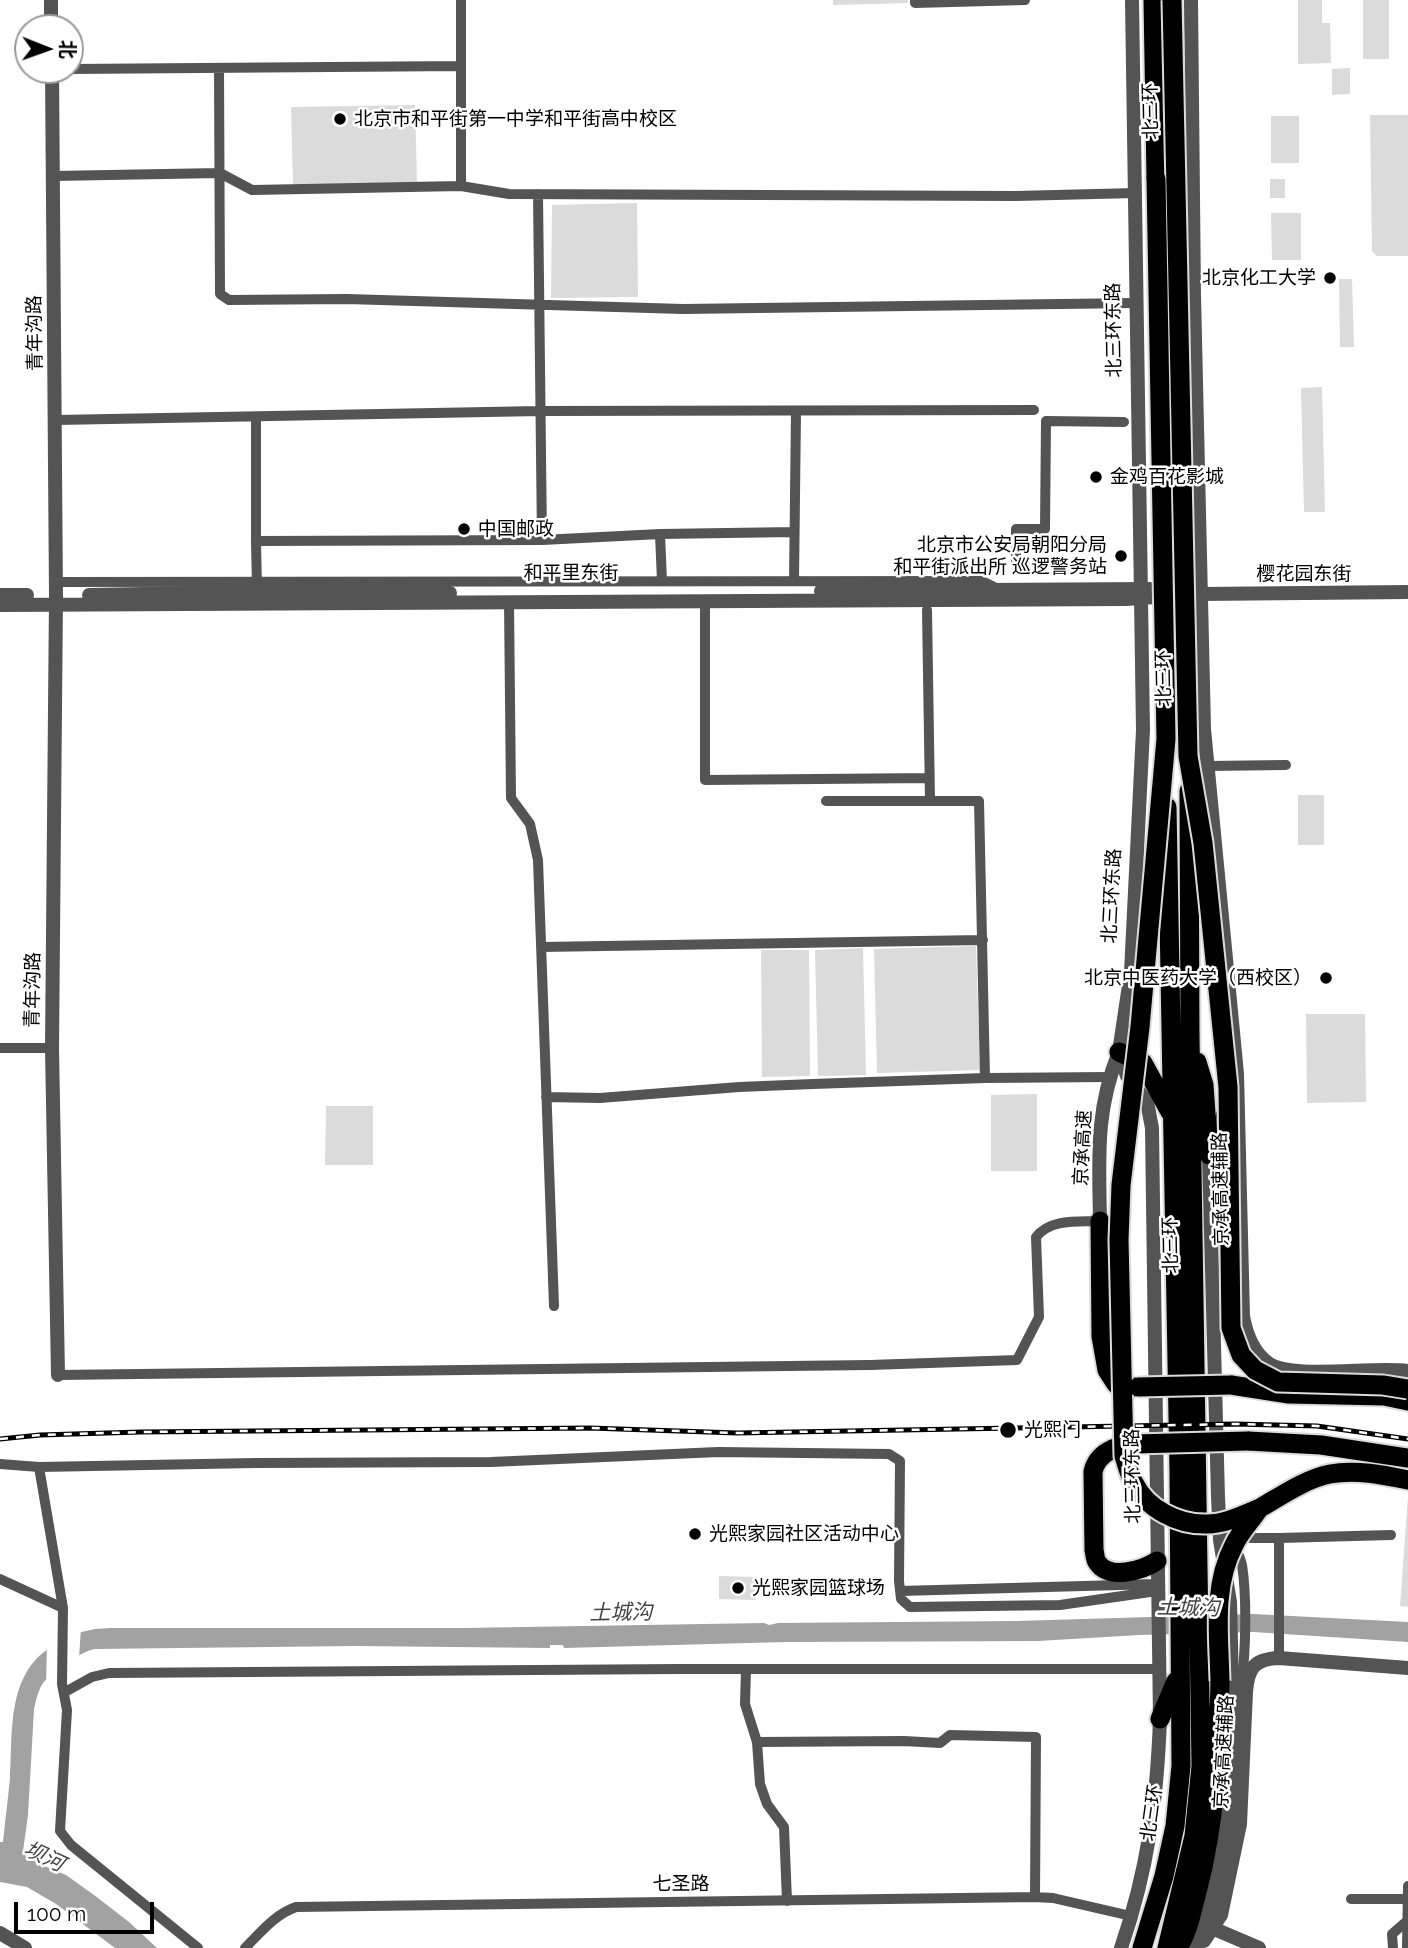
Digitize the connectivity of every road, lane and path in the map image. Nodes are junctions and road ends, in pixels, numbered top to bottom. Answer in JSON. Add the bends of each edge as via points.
{"nodes":[{"id":1,"x":461,"y":0,"type":"edge"},
{"id":2,"x":915,"y":0,"type":"edge"},
{"id":3,"x":1025,"y":0,"type":"edge"},
{"id":4,"x":1132,"y":0,"type":"edge"},
{"id":5,"x":1153,"y":0,"type":"edge"},
{"id":6,"x":1172,"y":0,"type":"edge"},
{"id":7,"x":1191,"y":0,"type":"edge"},
{"id":8,"x":461,"y":66,"type":"junction"},
{"id":9,"x":219,"y":68,"type":"junction"},
{"id":10,"x":84,"y":69,"type":"edge"},
{"id":11,"x":52,"y":84,"type":"edge"},
{"id":12,"x":220,"y":173,"type":"junction"},
{"id":13,"x":53,"y":176,"type":"junction"},
{"id":14,"x":461,"y":186,"type":"junction"},
{"id":15,"x":1194,"y":188,"type":"junction"},
{"id":16,"x":1135,"y":192,"type":"junction"},
{"id":17,"x":538,"y":194,"type":"junction"},
{"id":18,"x":1136,"y":303,"type":"junction"},
{"id":19,"x":540,"y":306,"type":"junction"},
{"id":20,"x":541,"y":411,"type":"junction"},
{"id":21,"x":796,"y":411,"type":"junction"},
{"id":22,"x":1034,"y":411,"type":"dead end"},
{"id":23,"x":256,"y":416,"type":"junction"},
{"id":24,"x":56,"y":421,"type":"junction"},
{"id":25,"x":1124,"y":422,"type":"dead end"},
{"id":26,"x":794,"y":532,"type":"junction"},
{"id":27,"x":660,"y":534,"type":"junction"},
{"id":28,"x":542,"y":540,"type":"junction"},
{"id":29,"x":256,"y":541,"type":"junction"},
{"id":30,"x":1016,"y":564,"type":"dead end"},
{"id":31,"x":662,"y":581,"type":"junction"},
{"id":32,"x":794,"y":581,"type":"junction"},
{"id":33,"x":257,"y":587,"type":"junction"},
{"id":34,"x":998,"y":590,"type":"junction"},
{"id":35,"x":1408,"y":592,"type":"edge"},
{"id":36,"x":56,"y":594,"type":"junction"},
{"id":37,"x":1141,"y":594,"type":"junction"},
{"id":38,"x":1200,"y":594,"type":"junction"},
{"id":39,"x":0,"y":595,"type":"edge"},
{"id":40,"x":705,"y":601,"type":"junction"},
{"id":41,"x":509,"y":602,"type":"junction"},
{"id":42,"x":0,"y":605,"type":"edge"},
{"id":43,"x":927,"y":610,"type":"dead end"},
{"id":44,"x":1201,"y":623,"type":"junction"},
{"id":45,"x":1141,"y":625,"type":"junction"},
{"id":46,"x":1204,"y":729,"type":"junction"},
{"id":47,"x":1143,"y":730,"type":"junction"},
{"id":48,"x":1166,"y":739,"type":"junction"},
{"id":49,"x":1188,"y":756,"type":"junction"},
{"id":50,"x":1286,"y":765,"type":"dead end"},
{"id":51,"x":1208,"y":766,"type":"junction"},
{"id":52,"x":929,"y":778,"type":"junction"},
{"id":53,"x":930,"y":801,"type":"junction"},
{"id":54,"x":826,"y":802,"type":"dead end"},
{"id":55,"x":983,"y":940,"type":"junction"},
{"id":56,"x":541,"y":947,"type":"junction"},
{"id":57,"x":1190,"y":1036,"type":"junction"},
{"id":58,"x":0,"y":1048,"type":"edge"},
{"id":59,"x":52,"y":1048,"type":"junction"},
{"id":60,"x":1119,"y":1052,"type":"junction"},
{"id":61,"x":1237,"y":1074,"type":"junction"},
{"id":62,"x":1127,"y":1076,"type":"junction"},
{"id":63,"x":1109,"y":1077,"type":"junction"},
{"id":64,"x":985,"y":1078,"type":"junction"},
{"id":65,"x":546,"y":1097,"type":"junction"},
{"id":66,"x":1172,"y":1116,"type":"junction"},
{"id":67,"x":1209,"y":1155,"type":"junction"},
{"id":68,"x":1100,"y":1221,"type":"junction"},
{"id":69,"x":554,"y":1306,"type":"dead end"},
{"id":70,"x":1186,"y":1355,"type":"junction"},
{"id":71,"x":1408,"y":1371,"type":"edge"},
{"id":72,"x":58,"y":1375,"type":"joint"},
{"id":73,"x":1408,"y":1389,"type":"edge"},
{"id":74,"x":1408,"y":1401,"type":"edge"},
{"id":75,"x":1408,"y":1458,"type":"edge"},
{"id":76,"x":0,"y":1464,"type":"edge"},
{"id":77,"x":39,"y":1467,"type":"junction"},
{"id":78,"x":1188,"y":1471,"type":"junction"},
{"id":79,"x":1408,"y":1480,"type":"edge"},
{"id":80,"x":1218,"y":1497,"type":"junction"},
{"id":81,"x":1260,"y":1508,"type":"junction"},
{"id":82,"x":1226,"y":1529,"type":"junction"},
{"id":83,"x":1391,"y":1535,"type":"dead end"},
{"id":84,"x":1279,"y":1538,"type":"junction"},
{"id":85,"x":1157,"y":1561,"type":"junction"},
{"id":86,"x":0,"y":1579,"type":"edge"},
{"id":87,"x":900,"y":1591,"type":"junction"},
{"id":88,"x":1157,"y":1592,"type":"junction"},
{"id":89,"x":1237,"y":1602,"type":"junction"},
{"id":90,"x":63,"y":1608,"type":"junction"},
{"id":91,"x":1279,"y":1651,"type":"junction"},
{"id":92,"x":1158,"y":1664,"type":"junction"},
{"id":93,"x":1408,"y":1668,"type":"edge"},
{"id":94,"x":746,"y":1669,"type":"junction"},
{"id":95,"x":1179,"y":1673,"type":"junction"},
{"id":96,"x":64,"y":1688,"type":"junction"},
{"id":97,"x":1160,"y":1718,"type":"junction"},
{"id":98,"x":1233,"y":1726,"type":"junction"},
{"id":99,"x":757,"y":1742,"type":"junction"},
{"id":100,"x":1408,"y":1886,"type":"edge"},
{"id":101,"x":1035,"y":1897,"type":"junction"},
{"id":102,"x":1351,"y":1899,"type":"dead end"},
{"id":103,"x":1408,"y":1899,"type":"edge"},
{"id":104,"x":787,"y":1900,"type":"junction"},
{"id":105,"x":1131,"y":1916,"type":"junction"},
{"id":106,"x":1407,"y":1921,"type":"edge"},
{"id":107,"x":1212,"y":1928,"type":"junction"},
{"id":108,"x":0,"y":1933,"type":"edge"},
{"id":109,"x":25,"y":1948,"type":"edge"},
{"id":110,"x":198,"y":1948,"type":"edge"},
{"id":111,"x":245,"y":1948,"type":"edge"},
{"id":112,"x":1121,"y":1948,"type":"edge"},
{"id":113,"x":1142,"y":1948,"type":"edge"},
{"id":114,"x":1167,"y":1948,"type":"edge"},
{"id":115,"x":1178,"y":1948,"type":"edge"},
{"id":116,"x":1197,"y":1948,"type":"edge"},
{"id":117,"x":1259,"y":1948,"type":"edge"},
{"id":118,"x":1392,"y":1948,"type":"edge"},
{"id":119,"x":1407,"y":1948,"type":"edge"}],
"edges":[{"from":1,"to":8,"type":"street"},
{"from":2,"to":3,"type":"street"},
{"from":4,"to":16,"type":"street","name":"北三环东路"},
{"from":5,"to":48,"type":"highway","name":"北三环","bridge":true},
{"from":6,"to":49,"type":"highway","name":"北三环","bridge":true},
{"from":7,"to":15,"type":"street"},
{"from":8,"to":9,"type":"street"},
{"from":8,"to":14,"type":"street"},
{"from":9,"to":10,"type":"street"},
{"from":9,"to":12,"type":"street"},
{"from":11,"to":13,"type":"street","name":"青年沟路"},
{"from":12,"to":13,"type":"street"},
{"from":12,"to":14,"type":"street","via":[[252,190]]},
{"from":12,"to":19,"type":"street","via":[[220,294],[229,300]]},
{"from":13,"to":24,"type":"street","name":"青年沟路"},
{"from":14,"to":17,"type":"street"},
{"from":15,"to":16,"type":"street"},
{"from":15,"to":38,"type":"street"},
{"from":16,"to":17,"type":"street","via":[[1016,196]]},
{"from":16,"to":18,"type":"street","name":"北三环东路"},
{"from":17,"to":19,"type":"street"},
{"from":18,"to":19,"type":"street","via":[[683,309]]},
{"from":18,"to":37,"type":"street","name":"北三环东路"},
{"from":19,"to":20,"type":"street"},
{"from":20,"to":21,"type":"street"},
{"from":20,"to":23,"type":"street"},
{"from":20,"to":28,"type":"street"},
{"from":21,"to":22,"type":"street"},
{"from":21,"to":26,"type":"street"},
{"from":23,"to":24,"type":"street"},
{"from":23,"to":29,"type":"street"},
{"from":24,"to":36,"type":"street","name":"青年沟路"},
{"from":25,"to":30,"type":"street","via":[[1046,421],[1045,529],[1016,529]]},
{"from":26,"to":27,"type":"street"},
{"from":26,"to":32,"type":"street"},
{"from":27,"to":28,"type":"street"},
{"from":27,"to":31,"type":"street"},
{"from":28,"to":29,"type":"street"},
{"from":29,"to":33,"type":"street"},
{"from":31,"to":32,"type":"street"},
{"from":31,"to":33,"type":"street"},
{"from":32,"to":34,"type":"street","via":[[982,581]]},
{"from":33,"to":34,"type":"street","name":"和平里东街"},
{"from":33,"to":36,"type":"street","name":"和平里东街"},
{"from":34,"to":37,"type":"street","name":"和平里东街"},
{"from":35,"to":38,"type":"street","name":"樱花园东街"},
{"from":36,"to":39,"type":"street","name":"和平里东街"},
{"from":36,"to":41,"type":"street","name":"和平里东街"},
{"from":36,"to":42,"type":"street","name":"和平里东街"},
{"from":36,"to":59,"type":"street","name":"青年沟路"},
{"from":37,"to":38,"type":"street","name":"樱花园东街"},
{"from":37,"to":40,"type":"street","name":"和平里东街"},
{"from":37,"to":45,"type":"street","name":"北三环东路"},
{"from":38,"to":44,"type":"street"},
{"from":40,"to":41,"type":"street","name":"和平里东街"},
{"from":40,"to":52,"type":"street","via":[[705,780]]},
{"from":41,"to":56,"type":"street","via":[[511,798],[530,824],[538,860]]},
{"from":43,"to":52,"type":"street"},
{"from":44,"to":45,"type":"street"},
{"from":44,"to":46,"type":"street"},
{"from":45,"to":47,"type":"street","name":"北三环东路"},
{"from":46,"to":47,"type":"street"},
{"from":46,"to":51,"type":"street"},
{"from":47,"to":60,"type":"street","name":"北三环东路","via":[[1131,972]]},
{"from":48,"to":66,"type":"highway","name":"北三环"},
{"from":48,"to":81,"type":"highway","bridge":true,"via":[[1121,1185],[1124,1456],[1147,1501],[1183,1522],[1209,1525]]},
{"from":49,"to":57,"type":"highway","name":"北三环"},
{"from":49,"to":73,"type":"highway","bridge":true,"via":[[1203,843],[1228,1087],[1231,1328],[1241,1355],[1255,1370],[1278,1381]]},
{"from":50,"to":51,"type":"street"},
{"from":51,"to":61,"type":"street"},
{"from":52,"to":53,"type":"street"},
{"from":53,"to":54,"type":"street"},
{"from":53,"to":55,"type":"street","via":[[979,801]]},
{"from":55,"to":56,"type":"street"},
{"from":55,"to":64,"type":"street"},
{"from":56,"to":65,"type":"street"},
{"from":57,"to":67,"type":"highway","via":[[1204,1085]]},
{"from":57,"to":70,"type":"highway","name":"北三环"},
{"from":58,"to":59,"type":"street"},
{"from":59,"to":72,"type":"street","name":"青年沟路"},
{"from":60,"to":62,"type":"street","name":"北三环东路"},
{"from":60,"to":63,"type":"street","name":"京承高速"},
{"from":60,"to":66,"type":"highway","via":[[1143,1063]]},
{"from":61,"to":67,"type":"street"},
{"from":61,"to":71,"type":"street","name":"京承高速辅路","via":[[1241,1293],[1251,1343],[1268,1364],[1291,1371]]},
{"from":62,"to":63,"type":"street"},
{"from":62,"to":85,"type":"street","name":"北三环东路","via":[[1147,1102],[1152,1128]]},
{"from":63,"to":64,"type":"street"},
{"from":63,"to":68,"type":"street","name":"京承高速","via":[[1099,1127]]},
{"from":64,"to":65,"type":"street"},
{"from":65,"to":69,"type":"street"},
{"from":66,"to":70,"type":"highway","name":"北三环"},
{"from":67,"to":80,"type":"street"},
{"from":68,"to":72,"type":"street","via":[[1054,1224],[1037,1237],[1038,1317],[1017,1360]]},
{"from":68,"to":74,"type":"highway","bridge":true,"via":[[1101,1336],[1107,1370],[1116,1384],[1231,1385],[1289,1394],[1384,1396]]},
{"from":70,"to":78,"type":"highway"},
{"from":75,"to":85,"type":"highway","bridge":true,"via":[[1321,1445],[1248,1441],[1135,1444],[1111,1449],[1095,1463],[1093,1472],[1097,1562],[1123,1572]]},
{"from":76,"to":77,"type":"street"},
{"from":77,"to":87,"type":"street","via":[[491,1462],[718,1452],[889,1454],[900,1461]]},
{"from":77,"to":90,"type":"street"},
{"from":78,"to":95,"type":"highway","name":"北三环","via":[[1178,1590]]},
{"from":78,"to":114,"type":"highway","via":[[1199,1590],[1201,1766],[1194,1836]]},
{"from":79,"to":81,"type":"highway","via":[[1330,1474]]},
{"from":80,"to":82,"type":"street"},
{"from":80,"to":89,"type":"street","via":[[1220,1540]]},
{"from":81,"to":115,"type":"highway","bridge":true,"via":[[1234,1543],[1218,1600],[1217,1774],[1207,1856]]},
{"from":82,"to":84,"type":"street","via":[[1251,1538]]},
{"from":82,"to":89,"type":"street","via":[[1242,1563]]},
{"from":83,"to":84,"type":"street"},
{"from":84,"to":91,"type":"street"},
{"from":85,"to":88,"type":"street","name":"北三环东路"},
{"from":86,"to":90,"type":"street"},
{"from":87,"to":88,"type":"street"},
{"from":87,"to":88,"type":"street","via":[[910,1607],[1060,1605]]},
{"from":88,"to":92,"type":"street","name":"北三环东路"},
{"from":89,"to":98,"type":"street","via":[[1230,1656]]},
{"from":89,"to":98,"type":"street","via":[[1245,1663]]},
{"from":90,"to":96,"type":"street"},
{"from":91,"to":93,"type":"street"},
{"from":91,"to":107,"type":"street","name":"京承高速辅路","via":[[1258,1662],[1248,1676],[1240,1824],[1221,1915]]},
{"from":92,"to":94,"type":"street"},
{"from":92,"to":97,"type":"street","name":"北三环东路"},
{"from":94,"to":96,"type":"street","via":[[109,1673]]},
{"from":94,"to":99,"type":"street","via":[[745,1704]]},
{"from":95,"to":97,"type":"highway"},
{"from":95,"to":113,"type":"highway","name":"北三环","via":[[1181,1766],[1175,1826]]},
{"from":96,"to":110,"type":"street","via":[[67,1710],[60,1831],[71,1845]]},
{"from":97,"to":105,"type":"street","name":"北三环东路","via":[[1158,1781],[1148,1853]]},
{"from":98,"to":116,"type":"street","via":[[1223,1850]]},
{"from":99,"to":101,"type":"street","via":[[940,1743],[950,1735],[1036,1737]]},
{"from":99,"to":104,"type":"street","via":[[766,1804],[784,1827]]},
{"from":100,"to":103,"type":"street"},
{"from":101,"to":104,"type":"street","name":"七圣路"},
{"from":101,"to":105,"type":"street","name":"七圣路"},
{"from":102,"to":103,"type":"street"},
{"from":103,"to":106,"type":"street"},
{"from":104,"to":111,"type":"street","name":"七圣路","via":[[296,1907],[282,1912]]},
{"from":105,"to":112,"type":"street","name":"北三环东路"},
{"from":106,"to":118,"type":"street","via":[[1392,1934]]},
{"from":106,"to":119,"type":"street"},
{"from":107,"to":116,"type":"street","name":"京承高速辅路"},
{"from":107,"to":117,"type":"street"},
{"from":108,"to":109,"type":"street"}]}
